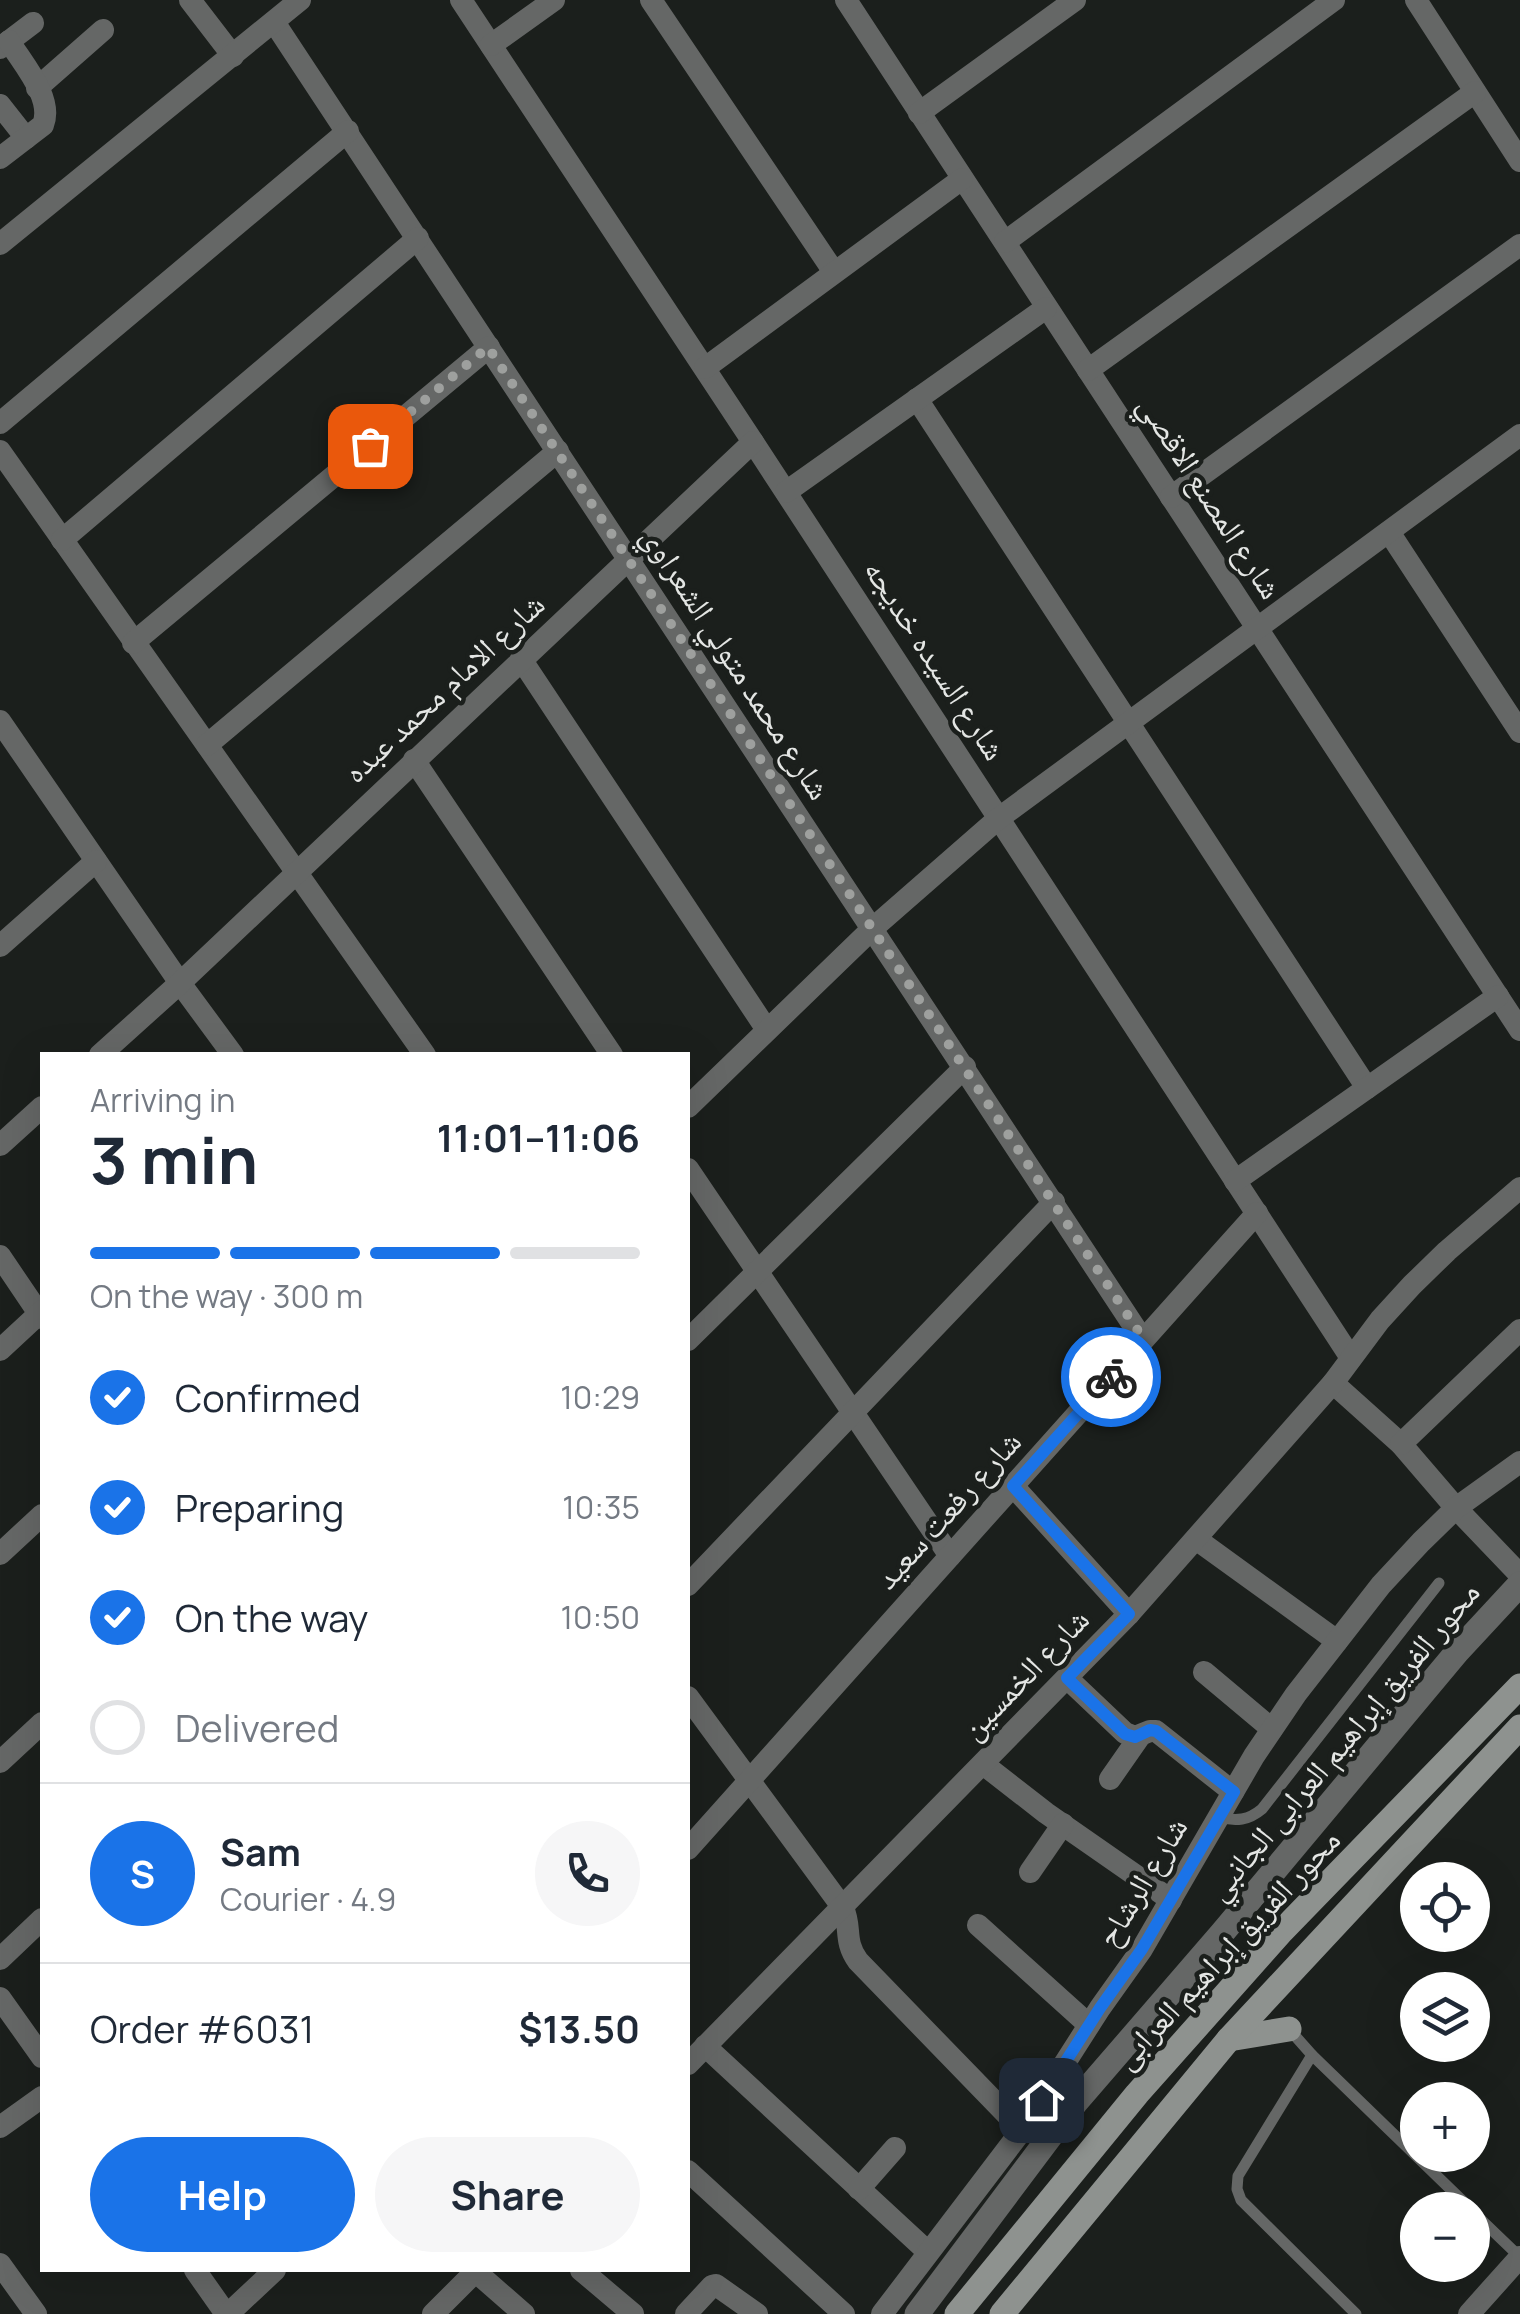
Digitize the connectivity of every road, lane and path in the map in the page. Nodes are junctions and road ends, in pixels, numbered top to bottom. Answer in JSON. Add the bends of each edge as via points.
{"nodes":[{"id":1,"x":190,"y":0,"type":"edge"},
{"id":2,"x":300,"y":0,"type":"edge"},
{"id":3,"x":461,"y":0,"type":"edge"},
{"id":4,"x":554,"y":0,"type":"edge"},
{"id":5,"x":651,"y":0,"type":"edge"},
{"id":6,"x":846,"y":0,"type":"edge"},
{"id":7,"x":1075,"y":0,"type":"edge"},
{"id":8,"x":1334,"y":0,"type":"edge"},
{"id":9,"x":1416,"y":0,"type":"edge"},
{"id":10,"x":274,"y":22,"type":"junction"},
{"id":11,"x":33,"y":23,"type":"dead end"},
{"id":12,"x":104,"y":30,"type":"dead end"},
{"id":13,"x":4,"y":44,"type":"edge"},
{"id":14,"x":491,"y":45,"type":"junction"},
{"id":15,"x":233,"y":56,"type":"junction"},
{"id":16,"x":38,"y":88,"type":"junction"},
{"id":17,"x":1476,"y":92,"type":"junction"},
{"id":18,"x":0,"y":105,"type":"edge"},
{"id":19,"x":919,"y":112,"type":"junction"},
{"id":20,"x":348,"y":131,"type":"junction"},
{"id":21,"x":26,"y":138,"type":"junction"},
{"id":22,"x":0,"y":158,"type":"edge"},
{"id":23,"x":1520,"y":161,"type":"edge"},
{"id":24,"x":962,"y":179,"type":"junction"},
{"id":25,"x":418,"y":238,"type":"junction"},
{"id":26,"x":1005,"y":242,"type":"junction"},
{"id":27,"x":0,"y":244,"type":"edge"},
{"id":28,"x":1520,"y":245,"type":"edge"},
{"id":29,"x":834,"y":272,"type":"junction"},
{"id":30,"x":1046,"y":308,"type":"junction"},
{"id":31,"x":488,"y":347,"type":"junction"},
{"id":32,"x":705,"y":368,"type":"junction"},
{"id":33,"x":1088,"y":370,"type":"junction"},
{"id":34,"x":917,"y":400,"type":"junction"},
{"id":35,"x":0,"y":423,"type":"edge"},
{"id":36,"x":1518,"y":441,"type":"edge"},
{"id":37,"x":753,"y":442,"type":"junction"},
{"id":38,"x":558,"y":451,"type":"junction"},
{"id":39,"x":0,"y":452,"type":"edge"},
{"id":40,"x":786,"y":492,"type":"junction"},
{"id":41,"x":1172,"y":497,"type":"junction"},
{"id":42,"x":1389,"y":532,"type":"junction"},
{"id":43,"x":62,"y":540,"type":"junction"},
{"id":44,"x":629,"y":559,"type":"junction"},
{"id":45,"x":1256,"y":628,"type":"junction"},
{"id":46,"x":133,"y":642,"type":"junction"},
{"id":47,"x":521,"y":659,"type":"junction"},
{"id":48,"x":1127,"y":724,"type":"junction"},
{"id":49,"x":3,"y":730,"type":"edge"},
{"id":50,"x":1520,"y":732,"type":"edge"},
{"id":51,"x":207,"y":744,"type":"junction"},
{"id":52,"x":414,"y":760,"type":"junction"},
{"id":53,"x":1000,"y":818,"type":"junction"},
{"id":54,"x":96,"y":861,"type":"junction"},
{"id":55,"x":296,"y":873,"type":"junction"},
{"id":56,"x":872,"y":929,"type":"junction"},
{"id":57,"x":0,"y":946,"type":"edge"},
{"id":58,"x":180,"y":983,"type":"junction"},
{"id":59,"x":1498,"y":996,"type":"junction"},
{"id":60,"x":767,"y":1030,"type":"junction"},
{"id":61,"x":1520,"y":1030,"type":"edge"},
{"id":62,"x":103,"y":1052,"type":"edge"},
{"id":63,"x":231,"y":1052,"type":"edge"},
{"id":64,"x":423,"y":1052,"type":"edge"},
{"id":65,"x":610,"y":1052,"type":"edge"},
{"id":66,"x":964,"y":1067,"type":"junction"},
{"id":67,"x":1367,"y":1088,"type":"junction"},
{"id":68,"x":690,"y":1105,"type":"edge"},
{"id":69,"x":40,"y":1109,"type":"edge"},
{"id":70,"x":0,"y":1146,"type":"edge"},
{"id":71,"x":690,"y":1171,"type":"edge"},
{"id":72,"x":1235,"y":1182,"type":"junction"},
{"id":73,"x":1520,"y":1188,"type":"edge"},
{"id":74,"x":1054,"y":1202,"type":"junction"},
{"id":75,"x":1257,"y":1213,"type":"junction"},
{"id":76,"x":0,"y":1256,"type":"edge"},
{"id":77,"x":756,"y":1271,"type":"junction"},
{"id":78,"x":40,"y":1311,"type":"edge"},
{"id":79,"x":40,"y":1316,"type":"edge"},
{"id":80,"x":1520,"y":1330,"type":"edge"},
{"id":81,"x":690,"y":1338,"type":"edge"},
{"id":82,"x":1144,"y":1340,"type":"junction"},
{"id":83,"x":0,"y":1350,"type":"edge"},
{"id":84,"x":1351,"y":1358,"type":"junction"},
{"id":85,"x":1333,"y":1382,"type":"junction"},
{"id":86,"x":854,"y":1411,"type":"junction"},
{"id":87,"x":1401,"y":1444,"type":"junction"},
{"id":88,"x":1520,"y":1462,"type":"edge"},
{"id":89,"x":1013,"y":1486,"type":"junction"},
{"id":90,"x":1456,"y":1508,"type":"junction"},
{"id":91,"x":40,"y":1517,"type":"edge"},
{"id":92,"x":1196,"y":1539,"type":"junction"},
{"id":93,"x":0,"y":1554,"type":"edge"},
{"id":94,"x":950,"y":1556,"type":"junction"},
{"id":95,"x":1520,"y":1575,"type":"edge"},
{"id":96,"x":690,"y":1583,"type":"edge"},
{"id":97,"x":1439,"y":1583,"type":"dead end"},
{"id":98,"x":1520,"y":1584,"type":"edge"},
{"id":99,"x":1129,"y":1614,"type":"junction"},
{"id":100,"x":1338,"y":1641,"type":"junction"},
{"id":101,"x":1520,"y":1662,"type":"edge"},
{"id":102,"x":1204,"y":1672,"type":"dead end"},
{"id":103,"x":1067,"y":1678,"type":"junction"},
{"id":104,"x":1520,"y":1686,"type":"edge"},
{"id":105,"x":690,"y":1700,"type":"edge"},
{"id":106,"x":1501,"y":1706,"type":"junction"},
{"id":107,"x":40,"y":1725,"type":"edge"},
{"id":108,"x":1520,"y":1727,"type":"edge"},
{"id":109,"x":1272,"y":1729,"type":"junction"},
{"id":110,"x":1140,"y":1736,"type":"junction"},
{"id":111,"x":0,"y":1762,"type":"edge"},
{"id":112,"x":984,"y":1764,"type":"junction"},
{"id":113,"x":1110,"y":1779,"type":"dead end"},
{"id":114,"x":748,"y":1782,"type":"junction"},
{"id":115,"x":1234,"y":1792,"type":"junction"},
{"id":116,"x":1219,"y":1817,"type":"junction"},
{"id":117,"x":1063,"y":1824,"type":"junction"},
{"id":118,"x":690,"y":1847,"type":"edge"},
{"id":119,"x":1030,"y":1872,"type":"dead end"},
{"id":120,"x":1171,"y":1900,"type":"junction"},
{"id":121,"x":842,"y":1908,"type":"junction"},
{"id":122,"x":40,"y":1921,"type":"edge"},
{"id":123,"x":978,"y":1925,"type":"dead end"},
{"id":124,"x":0,"y":1959,"type":"edge"},
{"id":125,"x":0,"y":1998,"type":"edge"},
{"id":126,"x":1090,"y":2025,"type":"junction"},
{"id":127,"x":1289,"y":2030,"type":"joint"},
{"id":128,"x":1229,"y":2039,"type":"junction"},
{"id":129,"x":705,"y":2046,"type":"junction"},
{"id":130,"x":40,"y":2054,"type":"edge"},
{"id":131,"x":1312,"y":2056,"type":"junction"},
{"id":132,"x":690,"y":2062,"type":"edge"},
{"id":133,"x":40,"y":2098,"type":"edge"},
{"id":134,"x":0,"y":2127,"type":"edge"},
{"id":135,"x":1022,"y":2130,"type":"junction"},
{"id":136,"x":895,"y":2148,"type":"dead end"},
{"id":137,"x":690,"y":2172,"type":"edge"},
{"id":138,"x":859,"y":2188,"type":"junction"},
{"id":139,"x":1453,"y":2192,"type":"edge"},
{"id":140,"x":1490,"y":2228,"type":"edge"},
{"id":141,"x":928,"y":2252,"type":"junction"},
{"id":142,"x":1520,"y":2257,"type":"edge"},
{"id":143,"x":0,"y":2264,"type":"edge"},
{"id":144,"x":196,"y":2272,"type":"edge"},
{"id":145,"x":273,"y":2272,"type":"edge"},
{"id":146,"x":476,"y":2272,"type":"edge"},
{"id":147,"x":478,"y":2272,"type":"edge"},
{"id":148,"x":582,"y":2272,"type":"edge"},
{"id":149,"x":23,"y":2310,"type":"edge"},
{"id":150,"x":227,"y":2314,"type":"edge"},
{"id":151,"x":432,"y":2314,"type":"edge"},
{"id":152,"x":524,"y":2314,"type":"edge"},
{"id":153,"x":633,"y":2314,"type":"edge"},
{"id":154,"x":686,"y":2314,"type":"edge"},
{"id":155,"x":757,"y":2314,"type":"edge"},
{"id":156,"x":844,"y":2314,"type":"edge"},
{"id":157,"x":882,"y":2314,"type":"edge"},
{"id":158,"x":917,"y":2314,"type":"edge"},
{"id":159,"x":957,"y":2314,"type":"edge"},
{"id":160,"x":1002,"y":2314,"type":"edge"},
{"id":161,"x":1356,"y":2314,"type":"edge"},
{"id":162,"x":1469,"y":2314,"type":"edge"}],
"edges":[{"from":1,"to":15,"type":"street"},
{"from":2,"to":10,"type":"street"},
{"from":3,"to":14,"type":"street","name":"شارع السيده خديجه"},
{"from":4,"to":14,"type":"street"},
{"from":5,"to":29,"type":"street"},
{"from":6,"to":19,"type":"street","name":"شارع المصنع الاقصي"},
{"from":7,"to":19,"type":"street"},
{"from":8,"to":26,"type":"street"},
{"from":9,"to":17,"type":"street"},
{"from":10,"to":15,"type":"street"},
{"from":10,"to":20,"type":"street","name":"شارع محمد متولي الشعراوي"},
{"from":11,"to":13,"type":"street"},
{"from":12,"to":16,"type":"street"},
{"from":13,"to":16,"type":"street"},
{"from":14,"to":32,"type":"street","name":"شارع السيده خديجه"},
{"from":15,"to":27,"type":"street"},
{"from":16,"to":21,"type":"street","via":[[46,118]]},
{"from":17,"to":23,"type":"street"},
{"from":17,"to":33,"type":"street"},
{"from":18,"to":21,"type":"street"},
{"from":19,"to":24,"type":"street","name":"شارع المصنع الاقصي"},
{"from":20,"to":25,"type":"street","name":"شارع محمد متولي الشعراوي"},
{"from":20,"to":35,"type":"street"},
{"from":21,"to":22,"type":"street"},
{"from":24,"to":26,"type":"street","name":"شارع المصنع الاقصي"},
{"from":24,"to":29,"type":"street"},
{"from":25,"to":31,"type":"street","name":"شارع محمد متولي الشعراوي"},
{"from":25,"to":43,"type":"street"},
{"from":26,"to":30,"type":"street","name":"شارع المصنع الاقصي"},
{"from":28,"to":41,"type":"street"},
{"from":29,"to":32,"type":"street"},
{"from":30,"to":33,"type":"street","name":"شارع المصنع الاقصي"},
{"from":30,"to":34,"type":"street"},
{"from":31,"to":38,"type":"street","name":"شارع محمد متولي الشعراوي"},
{"from":31,"to":46,"type":"street"},
{"from":32,"to":37,"type":"street","name":"شارع السيده خديجه"},
{"from":33,"to":41,"type":"street","name":"شارع المصنع الاقصي"},
{"from":34,"to":40,"type":"street"},
{"from":34,"to":48,"type":"street"},
{"from":36,"to":42,"type":"street"},
{"from":37,"to":40,"type":"street","name":"شارع السيده خديجه"},
{"from":37,"to":44,"type":"street","name":"شارع الامام محمد عبده"},
{"from":38,"to":44,"type":"street","name":"شارع محمد متولي الشعراوي"},
{"from":38,"to":51,"type":"street"},
{"from":39,"to":43,"type":"street"},
{"from":40,"to":53,"type":"street","name":"شارع السيده خديجه"},
{"from":41,"to":45,"type":"street","name":"شارع المصنع الاقصي"},
{"from":42,"to":45,"type":"street"},
{"from":42,"to":50,"type":"street"},
{"from":43,"to":46,"type":"street"},
{"from":44,"to":47,"type":"street","name":"شارع الامام محمد عبده"},
{"from":44,"to":56,"type":"street","name":"شارع محمد متولي الشعراوي"},
{"from":45,"to":48,"type":"street"},
{"from":45,"to":59,"type":"street","name":"شارع المصنع الاقصي"},
{"from":46,"to":51,"type":"street"},
{"from":47,"to":52,"type":"street","name":"شارع الامام محمد عبده"},
{"from":47,"to":60,"type":"street"},
{"from":48,"to":53,"type":"street"},
{"from":48,"to":67,"type":"street"},
{"from":49,"to":54,"type":"street"},
{"from":51,"to":55,"type":"street"},
{"from":52,"to":55,"type":"street","name":"شارع الامام محمد عبده"},
{"from":52,"to":65,"type":"street"},
{"from":53,"to":56,"type":"street"},
{"from":53,"to":72,"type":"street","name":"شارع السيده خديجه"},
{"from":54,"to":57,"type":"street"},
{"from":54,"to":58,"type":"street"},
{"from":55,"to":58,"type":"street","name":"شارع الامام محمد عبده"},
{"from":55,"to":64,"type":"street"},
{"from":56,"to":60,"type":"street"},
{"from":56,"to":66,"type":"street","name":"شارع محمد متولي الشعراوي"},
{"from":58,"to":62,"type":"street","name":"شارع الامام محمد عبده"},
{"from":58,"to":63,"type":"street"},
{"from":59,"to":61,"type":"street","name":"شارع المصنع الاقصي"},
{"from":59,"to":67,"type":"street"},
{"from":60,"to":68,"type":"street"},
{"from":66,"to":74,"type":"street","name":"شارع محمد متولي الشعراوي"},
{"from":66,"to":77,"type":"street"},
{"from":67,"to":72,"type":"street"},
{"from":69,"to":70,"type":"street"},
{"from":71,"to":77,"type":"street"},
{"from":72,"to":75,"type":"street","name":"شارع السيده خديجه"},
{"from":73,"to":84,"type":"street","name":"شارع الخمسين","via":[[1412,1284]]},
{"from":74,"to":82,"type":"street","name":"شارع محمد متولي الشعراوي"},
{"from":74,"to":86,"type":"street"},
{"from":75,"to":82,"type":"street","name":"شارع رفعت سعيد"},
{"from":75,"to":84,"type":"street","name":"شارع السيده خديجه"},
{"from":76,"to":78,"type":"street"},
{"from":77,"to":81,"type":"street"},
{"from":77,"to":86,"type":"street"},
{"from":79,"to":83,"type":"street"},
{"from":80,"to":87,"type":"street"},
{"from":82,"to":89,"type":"street","name":"شارع رفعت سعيد"},
{"from":84,"to":85,"type":"street","name":"شارع الخمسين"},
{"from":85,"to":87,"type":"street"},
{"from":85,"to":92,"type":"street","name":"شارع الخمسين"},
{"from":86,"to":94,"type":"street"},
{"from":86,"to":96,"type":"street"},
{"from":87,"to":90,"type":"street"},
{"from":88,"to":90,"type":"street","name":"شارع الرشاح"},
{"from":89,"to":94,"type":"street","name":"شارع رفعت سعيد"},
{"from":89,"to":99,"type":"street"},
{"from":90,"to":95,"type":"street"},
{"from":90,"to":100,"type":"street","name":"شارع الرشاح"},
{"from":91,"to":93,"type":"street"},
{"from":92,"to":99,"type":"street","name":"شارع الخمسين"},
{"from":92,"to":100,"type":"street"},
{"from":94,"to":114,"type":"street","name":"شارع رفعت سعيد"},
{"from":97,"to":116,"type":"lane","via":[[1262,1810],[1246,1819]]},
{"from":98,"to":158,"type":"street","name":"محور الفريق إبراهيم العرابى الجانبي","via":[[1076,2102]]},
{"from":99,"to":103,"type":"street","name":"شارع الخمسين"},
{"from":100,"to":109,"type":"street","name":"شارع الرشاح"},
{"from":101,"to":106,"type":"main road"},
{"from":102,"to":109,"type":"street"},
{"from":103,"to":110,"type":"street","via":[[1125,1734]]},
{"from":103,"to":112,"type":"street","name":"شارع الخمسين"},
{"from":104,"to":106,"type":"main road","name":"محور الفريق إبراهيم العرابى"},
{"from":105,"to":114,"type":"street"},
{"from":106,"to":159,"type":"main road","name":"محور الفريق إبراهيم العرابى","via":[[1282,1931],[1136,2094]]},
{"from":107,"to":111,"type":"street"},
{"from":108,"to":128,"type":"main road","name":"محور الفريق إبراهيم العرابى"},
{"from":109,"to":115,"type":"street","name":"شارع الرشاح"},
{"from":110,"to":113,"type":"street"},
{"from":110,"to":115,"type":"street","via":[[1156,1731]]},
{"from":112,"to":117,"type":"street"},
{"from":112,"to":121,"type":"street","name":"شارع الخمسين"},
{"from":114,"to":118,"type":"street","name":"شارع رفعت سعيد"},
{"from":114,"to":121,"type":"street"},
{"from":115,"to":116,"type":"street","name":"شارع الرشاح"},
{"from":116,"to":120,"type":"street","name":"شارع الرشاح"},
{"from":117,"to":119,"type":"street"},
{"from":117,"to":120,"type":"street"},
{"from":120,"to":126,"type":"street","name":"شارع الرشاح"},
{"from":121,"to":129,"type":"street","name":"شارع الخمسين"},
{"from":121,"to":135,"type":"street","via":[[858,1961]]},
{"from":122,"to":124,"type":"street"},
{"from":123,"to":126,"type":"street"},
{"from":125,"to":130,"type":"street"},
{"from":126,"to":135,"type":"street","name":"شارع الرشاح"},
{"from":127,"to":128,"type":"main road"},
{"from":127,"to":131,"type":"lane"},
{"from":128,"to":160,"type":"main road","name":"محور الفريق إبراهيم العرابى"},
{"from":129,"to":132,"type":"street","name":"شارع الخمسين"},
{"from":129,"to":138,"type":"street"},
{"from":131,"to":139,"type":"lane"},
{"from":131,"to":161,"type":"lane","via":[[1238,2176],[1238,2188],[1241,2200]]},
{"from":133,"to":134,"type":"street"},
{"from":135,"to":141,"type":"street","name":"شارع الرشاح"},
{"from":136,"to":138,"type":"street"},
{"from":137,"to":156,"type":"street"},
{"from":138,"to":141,"type":"street"},
{"from":140,"to":142,"type":"lane"},
{"from":141,"to":157,"type":"street","name":"شارع الرشاح"},
{"from":142,"to":162,"type":"street"},
{"from":143,"to":149,"type":"street"},
{"from":144,"to":150,"type":"street"},
{"from":145,"to":150,"type":"street"},
{"from":146,"to":151,"type":"street"},
{"from":147,"to":152,"type":"street"},
{"from":148,"to":153,"type":"street"},
{"from":154,"to":155,"type":"street","via":[[716,2285]]}]}
